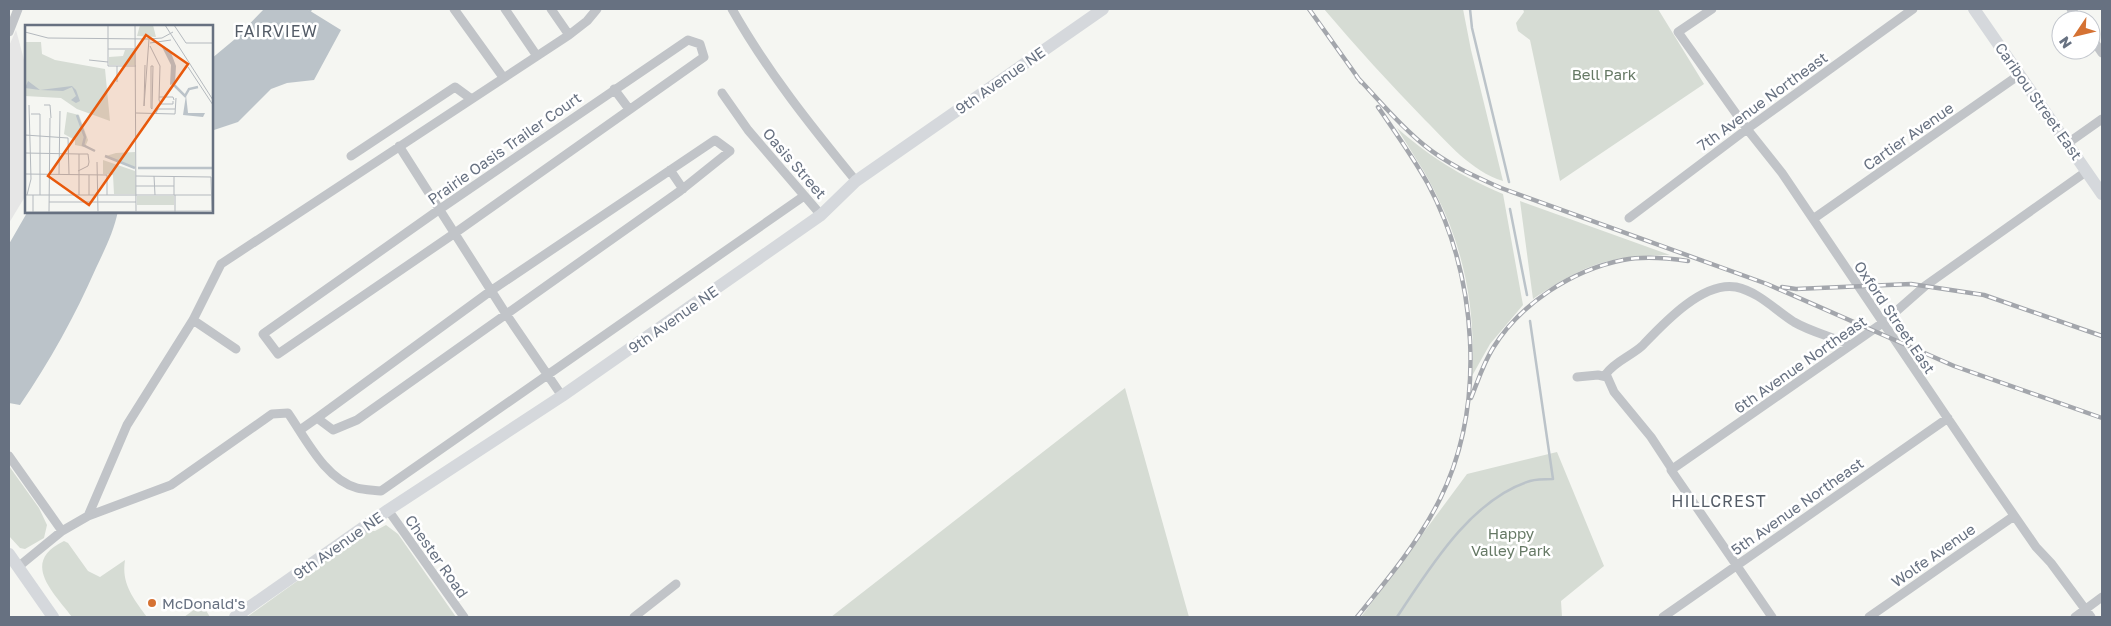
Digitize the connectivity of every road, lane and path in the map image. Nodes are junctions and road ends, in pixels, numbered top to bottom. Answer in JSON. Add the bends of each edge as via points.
{"nodes":[{"id":1,"x":18,"y":9,"type":"edge"},
{"id":2,"x":454,"y":9,"type":"edge"},
{"id":3,"x":505,"y":9,"type":"edge"},
{"id":4,"x":550,"y":9,"type":"edge"},
{"id":5,"x":597,"y":9,"type":"edge"},
{"id":6,"x":732,"y":9,"type":"edge"},
{"id":7,"x":1103,"y":9,"type":"edge"},
{"id":8,"x":1712,"y":9,"type":"edge"},
{"id":9,"x":1913,"y":9,"type":"edge"},
{"id":10,"x":1974,"y":9,"type":"edge"},
{"id":11,"x":9,"y":32,"type":"edge"},
{"id":12,"x":568,"y":35,"type":"junction"},
{"id":13,"x":537,"y":56,"type":"junction"},
{"id":14,"x":2019,"y":75,"type":"junction"},
{"id":15,"x":503,"y":77,"type":"junction"},
{"id":16,"x":614,"y":88,"type":"junction"},
{"id":17,"x":722,"y":93,"type":"dead end"},
{"id":18,"x":470,"y":98,"type":"junction"},
{"id":19,"x":628,"y":110,"type":"junction"},
{"id":20,"x":2102,"y":119,"type":"edge"},
{"id":21,"x":1747,"y":128,"type":"junction"},
{"id":22,"x":2068,"y":143,"type":"junction"},
{"id":23,"x":399,"y":146,"type":"junction"},
{"id":24,"x":351,"y":156,"type":"dead end"},
{"id":25,"x":670,"y":170,"type":"junction"},
{"id":26,"x":2087,"y":170,"type":"junction"},
{"id":27,"x":856,"y":180,"type":"junction"},
{"id":28,"x":683,"y":189,"type":"junction"},
{"id":29,"x":2102,"y":194,"type":"edge"},
{"id":30,"x":804,"y":196,"type":"junction"},
{"id":31,"x":440,"y":210,"type":"junction"},
{"id":32,"x":822,"y":215,"type":"junction"},
{"id":33,"x":1628,"y":218,"type":"dead end"},
{"id":34,"x":1813,"y":219,"type":"junction"},
{"id":35,"x":455,"y":233,"type":"junction"},
{"id":36,"x":492,"y":290,"type":"junction"},
{"id":37,"x":506,"y":314,"type":"junction"},
{"id":38,"x":193,"y":320,"type":"junction"},
{"id":39,"x":1884,"y":322,"type":"junction"},
{"id":40,"x":1850,"y":345,"type":"junction"},
{"id":41,"x":236,"y":349,"type":"dead end"},
{"id":42,"x":547,"y":374,"type":"junction"},
{"id":43,"x":1577,"y":377,"type":"dead end"},
{"id":44,"x":1607,"y":377,"type":"junction"},
{"id":45,"x":562,"y":396,"type":"junction"},
{"id":46,"x":316,"y":418,"type":"junction"},
{"id":47,"x":1948,"y":418,"type":"junction"},
{"id":48,"x":300,"y":430,"type":"junction"},
{"id":49,"x":9,"y":456,"type":"edge"},
{"id":50,"x":1671,"y":469,"type":"junction"},
{"id":51,"x":388,"y":510,"type":"junction"},
{"id":52,"x":88,"y":516,"type":"junction"},
{"id":53,"x":2014,"y":516,"type":"junction"},
{"id":54,"x":62,"y":531,"type":"junction"},
{"id":55,"x":9,"y":554,"type":"edge"},
{"id":56,"x":1737,"y":565,"type":"junction"},
{"id":57,"x":18,"y":567,"type":"junction"},
{"id":58,"x":676,"y":584,"type":"dead end"},
{"id":59,"x":2102,"y":597,"type":"edge"},
{"id":60,"x":2088,"y":613,"type":"edge"},
{"id":61,"x":53,"y":617,"type":"edge"},
{"id":62,"x":235,"y":617,"type":"edge"},
{"id":63,"x":464,"y":617,"type":"edge"},
{"id":64,"x":634,"y":617,"type":"edge"},
{"id":65,"x":1663,"y":617,"type":"edge"},
{"id":66,"x":1772,"y":617,"type":"edge"},
{"id":67,"x":1869,"y":617,"type":"edge"},
{"id":68,"x":2074,"y":617,"type":"edge"}],
"edges":[{"from":1,"to":11,"type":"street"},
{"from":2,"to":15,"type":"street"},
{"from":3,"to":13,"type":"street"},
{"from":4,"to":12,"type":"street"},
{"from":5,"to":12,"type":"street","via":[[588,21]]},
{"from":6,"to":27,"type":"street","via":[[800,114]]},
{"from":7,"to":27,"type":"street","name":"9th Avenue NE"},
{"from":8,"to":21,"type":"street","name":"Oxford Street East","via":[[1678,32]]},
{"from":9,"to":21,"type":"street","name":"7th Avenue Northeast"},
{"from":10,"to":14,"type":"street","name":"Caribou Street East"},
{"from":12,"to":13,"type":"street"},
{"from":13,"to":15,"type":"street"},
{"from":14,"to":22,"type":"street","name":"Caribou Street East"},
{"from":14,"to":34,"type":"street","name":"Cartier Avenue"},
{"from":15,"to":18,"type":"street"},
{"from":16,"to":19,"type":"street"},
{"from":16,"to":19,"type":"street","name":"Prairie Oasis Trailer Court","via":[[688,40],[700,44],[704,57]]},
{"from":16,"to":31,"type":"street","name":"Prairie Oasis Trailer Court"},
{"from":17,"to":30,"type":"street","name":"Oasis Street","via":[[748,130]]},
{"from":18,"to":23,"type":"street"},
{"from":18,"to":24,"type":"street","via":[[455,87]]},
{"from":19,"to":35,"type":"street","name":"Prairie Oasis Trailer Court"},
{"from":20,"to":22,"type":"street"},
{"from":21,"to":33,"type":"street","name":"7th Avenue Northeast"},
{"from":21,"to":34,"type":"street","name":"Oxford Street East"},
{"from":22,"to":26,"type":"street","name":"Caribou Street East"},
{"from":23,"to":31,"type":"street"},
{"from":23,"to":38,"type":"street","via":[[221,264]]},
{"from":25,"to":28,"type":"street"},
{"from":25,"to":28,"type":"street","via":[[715,140],[730,151]]},
{"from":25,"to":36,"type":"street"},
{"from":26,"to":29,"type":"street","name":"Caribou Street East"},
{"from":26,"to":39,"type":"street","name":"6th Avenue Northeast","via":[[1926,286]]},
{"from":27,"to":32,"type":"street","name":"9th Avenue NE"},
{"from":28,"to":37,"type":"street"},
{"from":30,"to":32,"type":"street","name":"Oasis Street"},
{"from":30,"to":42,"type":"street"},
{"from":31,"to":35,"type":"street"},
{"from":31,"to":35,"type":"street","name":"Prairie Oasis Trailer Court","via":[[263,334],[278,354]]},
{"from":32,"to":45,"type":"street","name":"9th Avenue NE"},
{"from":34,"to":39,"type":"street","name":"Oxford Street East"},
{"from":35,"to":36,"type":"street"},
{"from":36,"to":37,"type":"street"},
{"from":36,"to":46,"type":"street"},
{"from":37,"to":42,"type":"street"},
{"from":37,"to":46,"type":"street","via":[[357,420],[333,430]]},
{"from":38,"to":41,"type":"street"},
{"from":38,"to":52,"type":"street","via":[[126,426]]},
{"from":39,"to":40,"type":"street","name":"6th Avenue Northeast"},
{"from":39,"to":47,"type":"street","name":"Oxford Street East"},
{"from":40,"to":44,"type":"street","via":[[1799,325],[1754,295],[1735,287],[1724,287],[1701,296],[1673,314],[1641,346],[1609,370]]},
{"from":40,"to":50,"type":"street","name":"6th Avenue Northeast"},
{"from":42,"to":45,"type":"street"},
{"from":42,"to":48,"type":"street","via":[[381,491],[356,488],[343,481],[328,468]]},
{"from":43,"to":44,"type":"street"},
{"from":44,"to":50,"type":"street","via":[[1614,392],[1651,437]]},
{"from":45,"to":51,"type":"street","name":"9th Avenue NE"},
{"from":46,"to":48,"type":"street"},
{"from":47,"to":53,"type":"street","name":"Oxford Street East"},
{"from":47,"to":56,"type":"street","name":"5th Avenue Northeast"},
{"from":48,"to":52,"type":"street","via":[[288,414],[272,414],[171,485]]},
{"from":49,"to":54,"type":"street"},
{"from":50,"to":56,"type":"street"},
{"from":51,"to":62,"type":"street","name":"9th Avenue NE"},
{"from":51,"to":63,"type":"street","name":"Chester Road"},
{"from":52,"to":54,"type":"street"},
{"from":53,"to":60,"type":"street","name":"Oxford Street East"},
{"from":53,"to":67,"type":"street","name":"Wolfe Avenue"},
{"from":54,"to":57,"type":"street"},
{"from":55,"to":57,"type":"street"},
{"from":56,"to":65,"type":"street","name":"5th Avenue Northeast"},
{"from":56,"to":66,"type":"street"},
{"from":57,"to":61,"type":"street"},
{"from":58,"to":64,"type":"street"},
{"from":59,"to":60,"type":"street"},
{"from":60,"to":68,"type":"street"}]}
